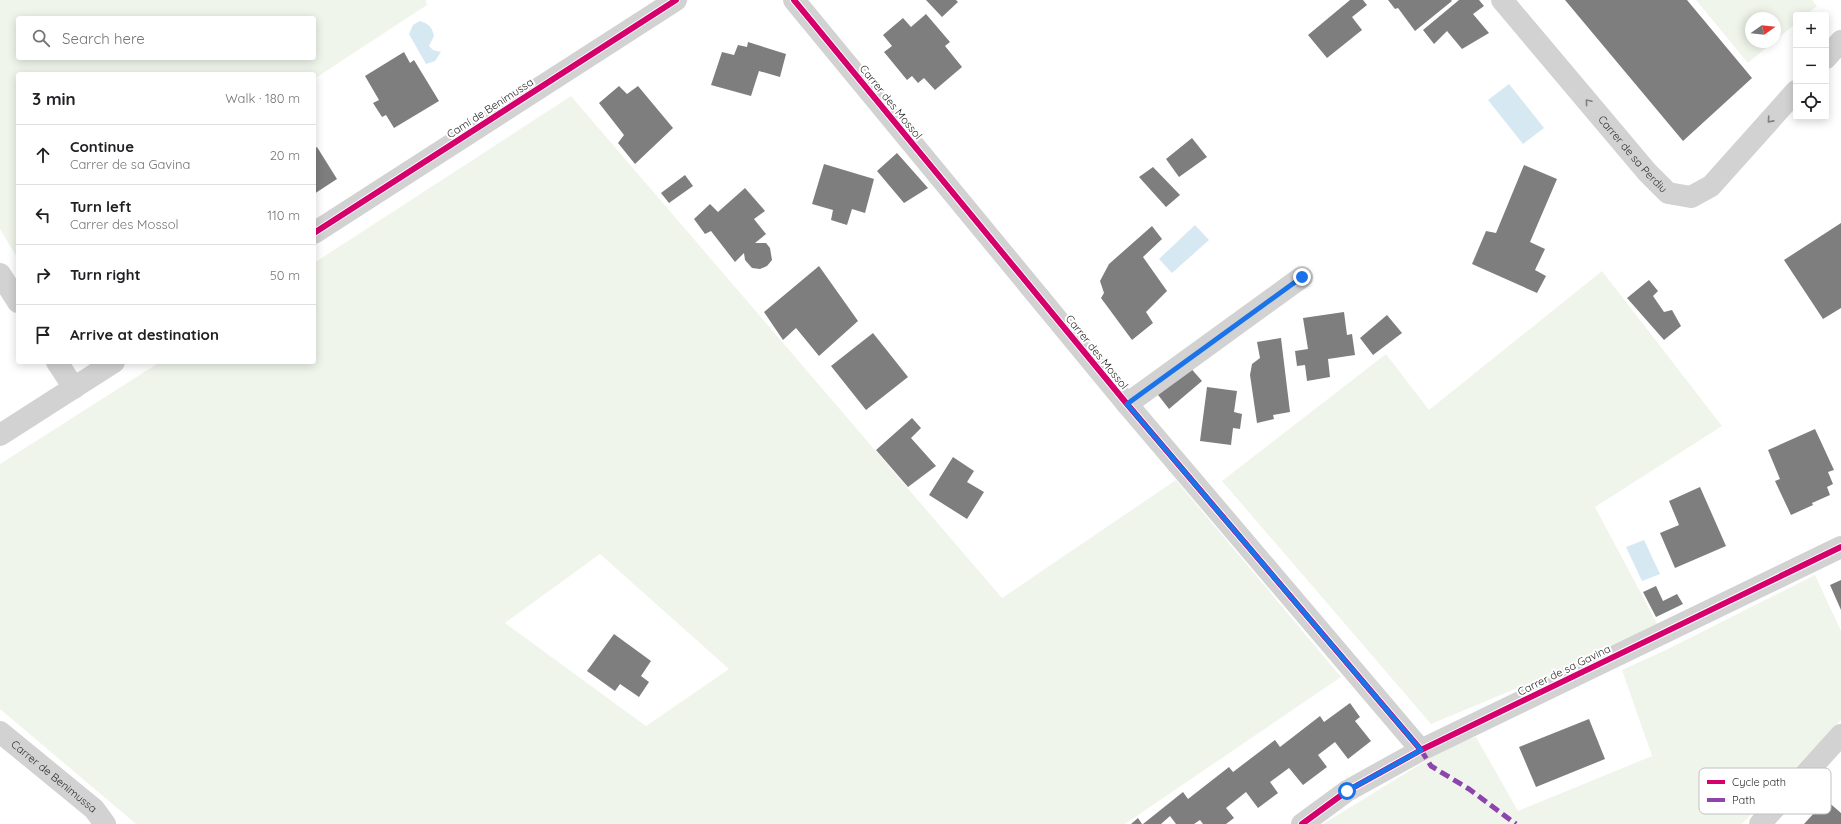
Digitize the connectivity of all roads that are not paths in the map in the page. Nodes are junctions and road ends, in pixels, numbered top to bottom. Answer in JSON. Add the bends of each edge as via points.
{"nodes":[{"id":1,"x":676,"y":0,"type":"edge"},
{"id":2,"x":794,"y":0,"type":"edge"},
{"id":3,"x":1502,"y":0,"type":"edge"},
{"id":4,"x":1841,"y":41,"type":"edge"},
{"id":5,"x":1829,"y":55,"type":"edge"},
{"id":6,"x":1793,"y":95,"type":"edge"},
{"id":7,"x":316,"y":232,"type":"edge"},
{"id":8,"x":0,"y":274,"type":"edge"},
{"id":9,"x":1302,"y":277,"type":"dead end"},
{"id":10,"x":16,"y":299,"type":"edge"},
{"id":11,"x":59,"y":364,"type":"edge"},
{"id":12,"x":111,"y":364,"type":"edge"},
{"id":13,"x":74,"y":388,"type":"junction"},
{"id":14,"x":1127,"y":404,"type":"junction"},
{"id":15,"x":0,"y":435,"type":"edge"},
{"id":16,"x":1841,"y":547,"type":"edge"},
{"id":17,"x":0,"y":732,"type":"edge"},
{"id":18,"x":1841,"y":735,"type":"edge"},
{"id":19,"x":1421,"y":750,"type":"junction"},
{"id":20,"x":1811,"y":768,"type":"edge"},
{"id":21,"x":1769,"y":814,"type":"edge"},
{"id":22,"x":105,"y":824,"type":"edge"},
{"id":23,"x":1302,"y":824,"type":"edge"},
{"id":24,"x":1760,"y":824,"type":"edge"}],
"edges":[{"from":1,"to":7,"type":"street","name":"Camí de Benimussa"},
{"from":2,"to":14,"type":"street","name":"Carrer des Mossol"},
{"from":6,"to":3,"type":"street","name":"Carrer de sa Perdiu","one_way":true,"via":[[1711,186],[1691,197],[1668,193],[1647,172]]},
{"from":4,"to":5,"type":"street"},
{"from":8,"to":10,"type":"street"},
{"from":9,"to":14,"type":"street"},
{"from":11,"to":13,"type":"street"},
{"from":12,"to":13,"type":"street"},
{"from":13,"to":15,"type":"street"},
{"from":14,"to":19,"type":"street","name":"Carrer des Mossol"},
{"from":16,"to":19,"type":"street","name":"Carrer de sa Gavina"},
{"from":17,"to":22,"type":"street","name":"Carrer de Benimussa","via":[[94,809]]},
{"from":18,"to":20,"type":"street"},
{"from":19,"to":23,"type":"street","name":"Carrer de sa Gavina","via":[[1347,791]]},
{"from":21,"to":24,"type":"street"}]}
